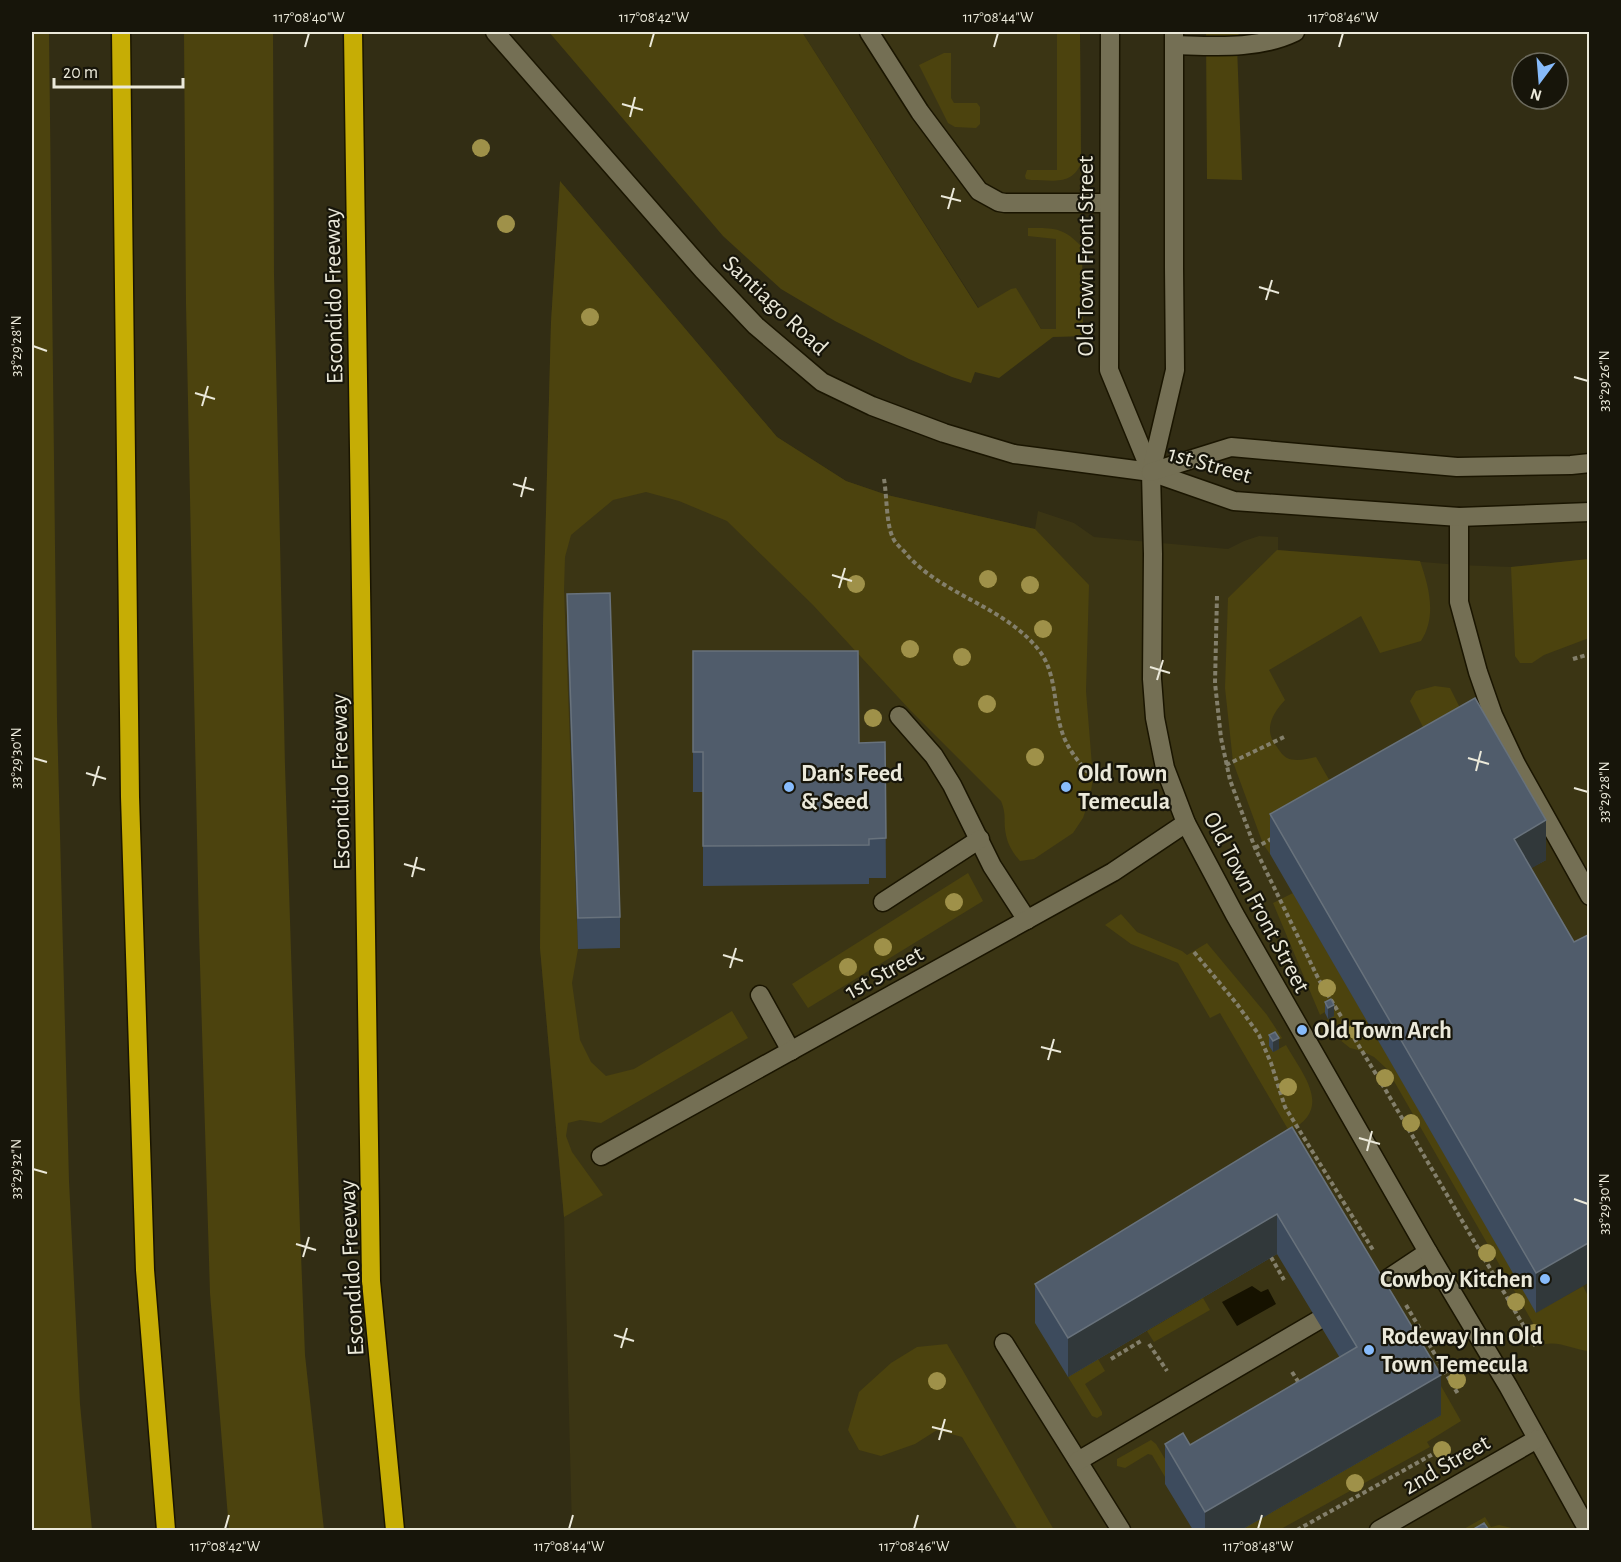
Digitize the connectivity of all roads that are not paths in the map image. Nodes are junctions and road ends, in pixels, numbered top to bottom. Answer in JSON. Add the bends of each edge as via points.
{"nodes":[{"id":1,"x":121,"y":32,"type":"edge"},
{"id":2,"x":353,"y":32,"type":"edge"},
{"id":3,"x":495,"y":32,"type":"edge"},
{"id":4,"x":869,"y":32,"type":"edge"},
{"id":5,"x":1110,"y":32,"type":"edge"},
{"id":6,"x":1295,"y":32,"type":"edge"},
{"id":7,"x":1175,"y":38,"type":"edge"},
{"id":8,"x":1108,"y":203,"type":"junction"},
{"id":9,"x":1590,"y":463,"type":"edge"},
{"id":10,"x":1151,"y":472,"type":"junction"},
{"id":11,"x":1590,"y":512,"type":"edge"},
{"id":12,"x":1459,"y":517,"type":"junction"},
{"id":13,"x":899,"y":716,"type":"dead end"},
{"id":14,"x":1186,"y":823,"type":"junction"},
{"id":15,"x":980,"y":839,"type":"junction"},
{"id":16,"x":1590,"y":896,"type":"edge"},
{"id":17,"x":883,"y":902,"type":"dead end"},
{"id":18,"x":1027,"y":920,"type":"junction"},
{"id":19,"x":760,"y":995,"type":"dead end"},
{"id":20,"x":791,"y":1051,"type":"junction"},
{"id":21,"x":601,"y":1156,"type":"dead end"},
{"id":22,"x":1428,"y":1252,"type":"junction"},
{"id":23,"x":1368,"y":1292,"type":"edge"},
{"id":24,"x":1317,"y":1321,"type":"edge"},
{"id":25,"x":1004,"y":1343,"type":"dead end"},
{"id":26,"x":1537,"y":1439,"type":"junction"},
{"id":27,"x":1078,"y":1461,"type":"junction"},
{"id":28,"x":166,"y":1530,"type":"edge"},
{"id":29,"x":395,"y":1530,"type":"edge"},
{"id":30,"x":1121,"y":1530,"type":"edge"},
{"id":31,"x":1379,"y":1530,"type":"edge"},
{"id":32,"x":1588,"y":1530,"type":"edge"}],
"edges":[{"from":1,"to":28,"type":"highway","via":[[130,797],[145,1270]]},
{"from":2,"to":29,"type":"highway","name":"Escondido Freeway","via":[[371,1281]]},
{"from":3,"to":10,"type":"main road","name":"Santiago Road","via":[[703,270],[756,326],[822,382],[944,433],[1014,454]]},
{"from":4,"to":8,"type":"main road","via":[[920,112],[979,191],[1005,203]]},
{"from":5,"to":8,"type":"main road","name":"Old Town Front Street"},
{"from":6,"to":7,"type":"main road","via":[[1237,46]]},
{"from":7,"to":10,"type":"main road","name":"Old Town Front Street","via":[[1175,370]]},
{"from":8,"to":10,"type":"main road","name":"Old Town Front Street","via":[[1109,370]]},
{"from":9,"to":10,"type":"main road","name":"1st Street","via":[[1457,467],[1232,447]]},
{"from":10,"to":12,"type":"main road","name":"1st Street","via":[[1234,501]]},
{"from":10,"to":14,"type":"main road","name":"Old Town Front Street","via":[[1155,718],[1165,768]]},
{"from":11,"to":12,"type":"main road","name":"1st Street"},
{"from":12,"to":16,"type":"main road","via":[[1459,602],[1493,716]]},
{"from":13,"to":15,"type":"main road","via":[[940,766]]},
{"from":14,"to":18,"type":"main road","name":"1st Street","via":[[1113,872]]},
{"from":14,"to":22,"type":"main road","name":"Old Town Front Street","via":[[1292,1018]]},
{"from":15,"to":17,"type":"main road"},
{"from":15,"to":18,"type":"main road","via":[[992,866]]},
{"from":18,"to":20,"type":"main road","name":"1st Street"},
{"from":19,"to":20,"type":"main road"},
{"from":20,"to":21,"type":"main road","name":"1st Street"},
{"from":22,"to":23,"type":"main road"},
{"from":22,"to":26,"type":"main road","name":"Old Town Front Street"},
{"from":24,"to":27,"type":"main road"},
{"from":25,"to":27,"type":"main road"},
{"from":26,"to":31,"type":"main road","name":"2nd Street"},
{"from":26,"to":32,"type":"main road","name":"Old Town Front Street"},
{"from":27,"to":30,"type":"main road"}]}
